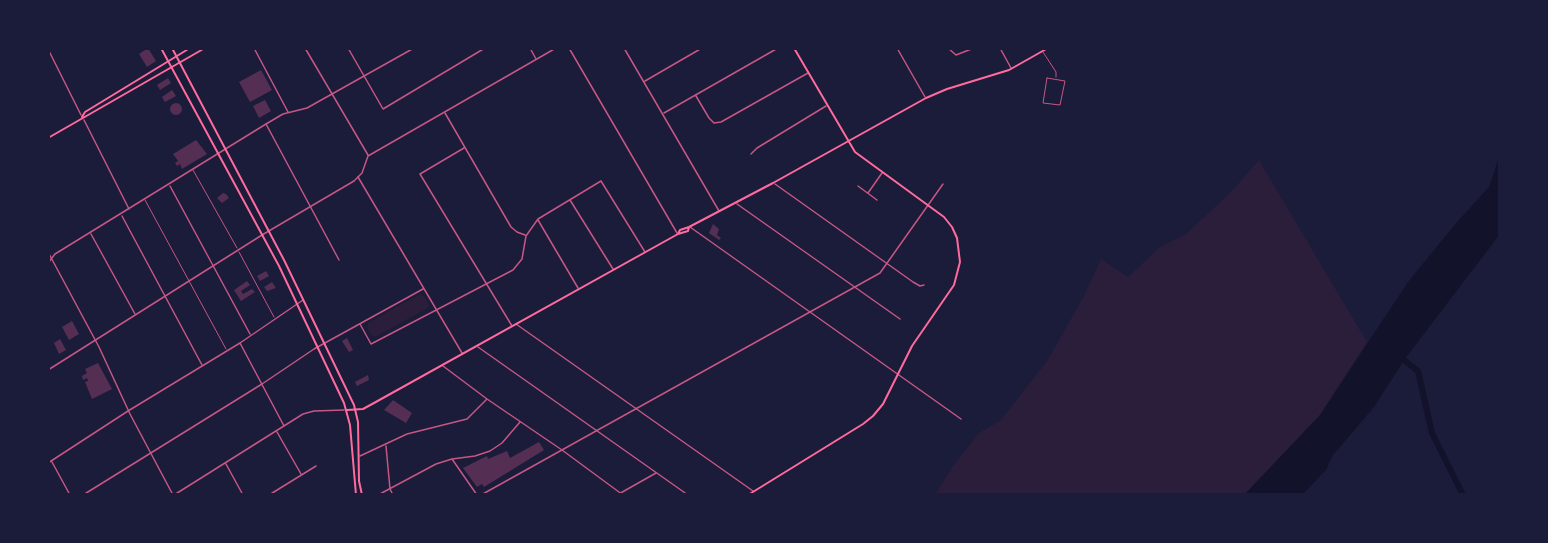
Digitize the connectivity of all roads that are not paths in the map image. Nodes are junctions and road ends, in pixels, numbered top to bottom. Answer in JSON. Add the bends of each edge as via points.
{"nodes":[{"id":1,"x":161,"y":48,"type":"edge"},
{"id":2,"x":172,"y":48,"type":"edge"},
{"id":3,"x":190,"y":48,"type":"edge"},
{"id":4,"x":205,"y":48,"type":"edge"},
{"id":5,"x":254,"y":48,"type":"edge"},
{"id":6,"x":305,"y":48,"type":"edge"},
{"id":7,"x":414,"y":48,"type":"edge"},
{"id":8,"x":485,"y":48,"type":"edge"},
{"id":9,"x":530,"y":48,"type":"edge"},
{"id":10,"x":556,"y":48,"type":"edge"},
{"id":11,"x":569,"y":48,"type":"edge"},
{"id":12,"x":626,"y":48,"type":"edge"},
{"id":13,"x":702,"y":48,"type":"edge"},
{"id":14,"x":778,"y":48,"type":"edge"},
{"id":15,"x":794,"y":48,"type":"edge"},
{"id":16,"x":897,"y":48,"type":"edge"},
{"id":17,"x":948,"y":48,"type":"edge"},
{"id":18,"x":974,"y":48,"type":"edge"},
{"id":19,"x":1000,"y":48,"type":"edge"},
{"id":20,"x":1048,"y":48,"type":"edge"},
{"id":21,"x":49,"y":49,"type":"edge"},
{"id":22,"x":348,"y":49,"type":"edge"},
{"id":23,"x":1043,"y":52,"type":"junction"},
{"id":24,"x":176,"y":56,"type":"junction"},
{"id":25,"x":537,"y":59,"type":"junction"},
{"id":26,"x":168,"y":61,"type":"junction"},
{"id":27,"x":179,"y":63,"type":"junction"},
{"id":28,"x":171,"y":67,"type":"junction"},
{"id":29,"x":1012,"y":69,"type":"junction"},
{"id":30,"x":808,"y":73,"type":"junction"},
{"id":31,"x":364,"y":77,"type":"junction"},
{"id":32,"x":1056,"y":79,"type":"junction"},
{"id":33,"x":644,"y":82,"type":"junction"},
{"id":34,"x":332,"y":95,"type":"junction"},
{"id":35,"x":696,"y":96,"type":"junction"},
{"id":36,"x":926,"y":98,"type":"junction"},
{"id":37,"x":827,"y":105,"type":"junction"},
{"id":38,"x":288,"y":113,"type":"junction"},
{"id":39,"x":444,"y":113,"type":"junction"},
{"id":40,"x":663,"y":113,"type":"junction"},
{"id":41,"x":82,"y":117,"type":"junction"},
{"id":42,"x":266,"y":124,"type":"junction"},
{"id":43,"x":48,"y":138,"type":"edge"},
{"id":44,"x":848,"y":141,"type":"junction"},
{"id":45,"x":224,"y":148,"type":"junction"},
{"id":46,"x":464,"y":148,"type":"junction"},
{"id":47,"x":218,"y":152,"type":"junction"},
{"id":48,"x":751,"y":154,"type":"dead end"},
{"id":49,"x":368,"y":156,"type":"junction"},
{"id":50,"x":193,"y":170,"type":"junction"},
{"id":51,"x":882,"y":172,"type":"junction"},
{"id":52,"x":358,"y":177,"type":"junction"},
{"id":53,"x":773,"y":183,"type":"junction"},
{"id":54,"x":943,"y":184,"type":"dead end"},
{"id":55,"x":169,"y":185,"type":"junction"},
{"id":56,"x":858,"y":186,"type":"dead end"},
{"id":57,"x":868,"y":193,"type":"junction"},
{"id":58,"x":144,"y":200,"type":"junction"},
{"id":59,"x":570,"y":200,"type":"junction"},
{"id":60,"x":877,"y":200,"type":"dead end"},
{"id":61,"x":735,"y":203,"type":"junction"},
{"id":62,"x":929,"y":204,"type":"junction"},
{"id":63,"x":311,"y":205,"type":"junction"},
{"id":64,"x":130,"y":209,"type":"junction"},
{"id":65,"x":719,"y":211,"type":"junction"},
{"id":66,"x":121,"y":215,"type":"junction"},
{"id":67,"x":538,"y":219,"type":"junction"},
{"id":68,"x":689,"y":227,"type":"junction"},
{"id":69,"x":269,"y":231,"type":"junction"},
{"id":70,"x":91,"y":232,"type":"junction"},
{"id":71,"x":678,"y":234,"type":"junction"},
{"id":72,"x":261,"y":235,"type":"junction"},
{"id":73,"x":526,"y":236,"type":"junction"},
{"id":74,"x":238,"y":250,"type":"junction"},
{"id":75,"x":48,"y":252,"type":"edge"},
{"id":76,"x":645,"y":252,"type":"junction"},
{"id":77,"x":52,"y":259,"type":"junction"},
{"id":78,"x":339,"y":260,"type":"dead end"},
{"id":79,"x":48,"y":263,"type":"edge"},
{"id":80,"x":888,"y":264,"type":"junction"},
{"id":81,"x":213,"y":266,"type":"junction"},
{"id":82,"x":613,"y":270,"type":"junction"},
{"id":83,"x":189,"y":281,"type":"junction"},
{"id":84,"x":486,"y":284,"type":"junction"},
{"id":85,"x":924,"y":285,"type":"dead end"},
{"id":86,"x":855,"y":287,"type":"junction"},
{"id":87,"x":423,"y":289,"type":"junction"},
{"id":88,"x":579,"y":289,"type":"junction"},
{"id":89,"x":165,"y":296,"type":"junction"},
{"id":90,"x":304,"y":300,"type":"junction"},
{"id":91,"x":298,"y":304,"type":"junction"},
{"id":92,"x":435,"y":310,"type":"junction"},
{"id":93,"x":810,"y":312,"type":"junction"},
{"id":94,"x":135,"y":315,"type":"junction"},
{"id":95,"x":275,"y":318,"type":"junction"},
{"id":96,"x":900,"y":319,"type":"dead end"},
{"id":97,"x":360,"y":324,"type":"junction"},
{"id":98,"x":516,"y":324,"type":"junction"},
{"id":99,"x":512,"y":326,"type":"junction"},
{"id":100,"x":251,"y":335,"type":"junction"},
{"id":101,"x":96,"y":340,"type":"junction"},
{"id":102,"x":240,"y":343,"type":"junction"},
{"id":103,"x":325,"y":343,"type":"junction"},
{"id":104,"x":477,"y":346,"type":"junction"},
{"id":105,"x":318,"y":347,"type":"junction"},
{"id":106,"x":227,"y":351,"type":"junction"},
{"id":107,"x":463,"y":354,"type":"junction"},
{"id":108,"x":442,"y":365,"type":"junction"},
{"id":109,"x":202,"y":366,"type":"junction"},
{"id":110,"x":48,"y":370,"type":"edge"},
{"id":111,"x":898,"y":375,"type":"junction"},
{"id":112,"x":262,"y":384,"type":"junction"},
{"id":113,"x":487,"y":399,"type":"junction"},
{"id":114,"x":636,"y":408,"type":"junction"},
{"id":115,"x":356,"y":410,"type":"junction"},
{"id":116,"x":128,"y":411,"type":"junction"},
{"id":117,"x":347,"y":411,"type":"junction"},
{"id":118,"x":961,"y":419,"type":"dead end"},
{"id":119,"x":520,"y":421,"type":"junction"},
{"id":120,"x":285,"y":427,"type":"junction"},
{"id":121,"x":596,"y":430,"type":"junction"},
{"id":122,"x":277,"y":432,"type":"junction"},
{"id":123,"x":385,"y":444,"type":"junction"},
{"id":124,"x":562,"y":450,"type":"junction"},
{"id":125,"x":352,"y":451,"type":"junction"},
{"id":126,"x":150,"y":452,"type":"junction"},
{"id":127,"x":359,"y":456,"type":"junction"},
{"id":128,"x":452,"y":459,"type":"junction"},
{"id":129,"x":51,"y":461,"type":"junction"},
{"id":130,"x":48,"y":463,"type":"edge"},
{"id":131,"x":226,"y":464,"type":"junction"},
{"id":132,"x":316,"y":466,"type":"dead end"},
{"id":133,"x":656,"y":472,"type":"junction"},
{"id":134,"x":302,"y":474,"type":"junction"},
{"id":135,"x":390,"y":489,"type":"junction"},
{"id":136,"x":754,"y":491,"type":"junction"},
{"id":137,"x":620,"y":494,"type":"edge"},
{"id":138,"x":70,"y":495,"type":"edge"},
{"id":139,"x":83,"y":495,"type":"edge"},
{"id":140,"x":174,"y":495,"type":"edge"},
{"id":141,"x":243,"y":495,"type":"edge"},
{"id":142,"x":269,"y":495,"type":"edge"},
{"id":143,"x":356,"y":495,"type":"edge"},
{"id":144,"x":362,"y":495,"type":"edge"},
{"id":145,"x":378,"y":495,"type":"edge"},
{"id":146,"x":393,"y":495,"type":"edge"},
{"id":147,"x":477,"y":495,"type":"edge"},
{"id":148,"x":481,"y":495,"type":"edge"},
{"id":149,"x":688,"y":495,"type":"edge"},
{"id":150,"x":748,"y":495,"type":"edge"}],
"edges":[{"from":1,"to":26,"type":"main road"},
{"from":2,"to":24,"type":"main road"},
{"from":3,"to":24,"type":"main road"},
{"from":4,"to":27,"type":"main road"},
{"from":5,"to":38,"type":"street"},
{"from":6,"to":34,"type":"street"},
{"from":7,"to":31,"type":"street"},
{"from":8,"to":31,"type":"street","via":[[383,108]]},
{"from":9,"to":25,"type":"street"},
{"from":10,"to":25,"type":"street"},
{"from":11,"to":71,"type":"street"},
{"from":12,"to":33,"type":"street"},
{"from":13,"to":33,"type":"street"},
{"from":14,"to":35,"type":"street"},
{"from":15,"to":30,"type":"main road"},
{"from":16,"to":36,"type":"street"},
{"from":17,"to":18,"type":"street","via":[[956,55]]},
{"from":19,"to":29,"type":"street"},
{"from":20,"to":23,"type":"main road"},
{"from":21,"to":41,"type":"street"},
{"from":22,"to":31,"type":"street"},
{"from":23,"to":29,"type":"main road"},
{"from":23,"to":32,"type":"lane","via":[[1056,72]]},
{"from":24,"to":26,"type":"main road"},
{"from":24,"to":27,"type":"main road"},
{"from":25,"to":39,"type":"street"},
{"from":26,"to":28,"type":"main road"},
{"from":26,"to":41,"type":"main road"},
{"from":27,"to":28,"type":"main road"},
{"from":27,"to":45,"type":"main road"},
{"from":28,"to":41,"type":"main road"},
{"from":28,"to":47,"type":"main road"},
{"from":29,"to":36,"type":"main road"},
{"from":30,"to":35,"type":"street","via":[[721,123],[709,118]]},
{"from":30,"to":37,"type":"main road"},
{"from":31,"to":34,"type":"street"},
{"from":32,"to":32,"type":"lane","via":[[1047,78],[1042,101],[1059,106],[1065,81]]},
{"from":33,"to":40,"type":"street"},
{"from":34,"to":38,"type":"street"},
{"from":34,"to":49,"type":"street"},
{"from":35,"to":40,"type":"street"},
{"from":36,"to":44,"type":"main road"},
{"from":37,"to":44,"type":"main road"},
{"from":37,"to":48,"type":"street"},
{"from":38,"to":42,"type":"street"},
{"from":39,"to":46,"type":"street"},
{"from":39,"to":49,"type":"street"},
{"from":40,"to":65,"type":"street"},
{"from":41,"to":43,"type":"main road"},
{"from":41,"to":64,"type":"street"},
{"from":42,"to":45,"type":"street"},
{"from":42,"to":63,"type":"street"},
{"from":44,"to":51,"type":"main road","via":[[858,155]]},
{"from":44,"to":53,"type":"main road"},
{"from":45,"to":47,"type":"street"},
{"from":45,"to":69,"type":"main road"},
{"from":46,"to":73,"type":"street","via":[[511,227]]},
{"from":46,"to":84,"type":"street","via":[[420,174]]},
{"from":47,"to":50,"type":"street"},
{"from":47,"to":72,"type":"main road"},
{"from":49,"to":52,"type":"street"},
{"from":50,"to":55,"type":"street"},
{"from":50,"to":74,"type":"lane"},
{"from":51,"to":57,"type":"street"},
{"from":51,"to":62,"type":"main road"},
{"from":52,"to":63,"type":"street"},
{"from":52,"to":87,"type":"street"},
{"from":53,"to":61,"type":"main road"},
{"from":53,"to":80,"type":"street"},
{"from":54,"to":62,"type":"street"},
{"from":55,"to":58,"type":"street"},
{"from":55,"to":81,"type":"street"},
{"from":56,"to":57,"type":"street"},
{"from":57,"to":60,"type":"street"},
{"from":58,"to":64,"type":"street"},
{"from":58,"to":83,"type":"lane"},
{"from":59,"to":67,"type":"street"},
{"from":59,"to":76,"type":"street","via":[[601,181]]},
{"from":59,"to":82,"type":"street"},
{"from":61,"to":65,"type":"main road"},
{"from":61,"to":86,"type":"street"},
{"from":62,"to":80,"type":"street"},
{"from":62,"to":111,"type":"main road","via":[[944,216],[955,233],[959,269],[954,285],[912,346]]},
{"from":63,"to":69,"type":"street"},
{"from":63,"to":78,"type":"street"},
{"from":64,"to":66,"type":"street"},
{"from":65,"to":68,"type":"main road"},
{"from":66,"to":70,"type":"street"},
{"from":66,"to":89,"type":"street"},
{"from":67,"to":73,"type":"street"},
{"from":67,"to":88,"type":"street"},
{"from":68,"to":71,"type":"main road"},
{"from":68,"to":93,"type":"street"},
{"from":69,"to":72,"type":"street"},
{"from":69,"to":90,"type":"main road"},
{"from":70,"to":77,"type":"street"},
{"from":70,"to":94,"type":"street"},
{"from":71,"to":76,"type":"main road"},
{"from":72,"to":74,"type":"street"},
{"from":72,"to":91,"type":"main road"},
{"from":73,"to":84,"type":"street","via":[[519,265]]},
{"from":74,"to":81,"type":"street"},
{"from":74,"to":95,"type":"lane"},
{"from":75,"to":77,"type":"street"},
{"from":76,"to":82,"type":"main road"},
{"from":77,"to":79,"type":"street"},
{"from":77,"to":101,"type":"street"},
{"from":80,"to":85,"type":"street","via":[[912,282]]},
{"from":80,"to":86,"type":"street"},
{"from":81,"to":83,"type":"street"},
{"from":81,"to":100,"type":"street"},
{"from":82,"to":88,"type":"main road"},
{"from":83,"to":89,"type":"street"},
{"from":83,"to":106,"type":"lane"},
{"from":84,"to":92,"type":"street"},
{"from":84,"to":99,"type":"street"},
{"from":86,"to":93,"type":"street"},
{"from":86,"to":96,"type":"street"},
{"from":87,"to":92,"type":"street"},
{"from":87,"to":97,"type":"street"},
{"from":88,"to":98,"type":"main road"},
{"from":89,"to":94,"type":"street"},
{"from":89,"to":109,"type":"street"},
{"from":90,"to":91,"type":"street"},
{"from":90,"to":103,"type":"main road"},
{"from":91,"to":95,"type":"street"},
{"from":91,"to":105,"type":"main road"},
{"from":92,"to":97,"type":"street","via":[[371,344]]},
{"from":92,"to":107,"type":"street"},
{"from":93,"to":111,"type":"street"},
{"from":93,"to":114,"type":"street"},
{"from":94,"to":101,"type":"street"},
{"from":95,"to":100,"type":"street"},
{"from":97,"to":103,"type":"street"},
{"from":98,"to":99,"type":"main road"},
{"from":98,"to":114,"type":"street"},
{"from":99,"to":104,"type":"main road"},
{"from":100,"to":102,"type":"street"},
{"from":101,"to":110,"type":"street"},
{"from":101,"to":116,"type":"street"},
{"from":102,"to":106,"type":"street"},
{"from":102,"to":112,"type":"street"},
{"from":103,"to":105,"type":"street"},
{"from":103,"to":115,"type":"main road"},
{"from":104,"to":107,"type":"main road"},
{"from":104,"to":121,"type":"street"},
{"from":105,"to":112,"type":"street"},
{"from":105,"to":117,"type":"main road"},
{"from":106,"to":109,"type":"street"},
{"from":107,"to":108,"type":"main road"},
{"from":108,"to":113,"type":"street"},
{"from":108,"to":115,"type":"main road"},
{"from":109,"to":116,"type":"street"},
{"from":111,"to":118,"type":"street"},
{"from":111,"to":136,"type":"main road","via":[[882,406],[868,420]]},
{"from":112,"to":120,"type":"street"},
{"from":112,"to":126,"type":"street"},
{"from":113,"to":119,"type":"street"},
{"from":113,"to":123,"type":"street","via":[[467,419],[407,434]]},
{"from":114,"to":121,"type":"street"},
{"from":114,"to":136,"type":"street"},
{"from":115,"to":117,"type":"main road"},
{"from":115,"to":127,"type":"main road"},
{"from":116,"to":126,"type":"street"},
{"from":116,"to":129,"type":"street"},
{"from":117,"to":120,"type":"street","via":[[308,412]]},
{"from":117,"to":125,"type":"main road"},
{"from":119,"to":124,"type":"street"},
{"from":119,"to":128,"type":"street","via":[[490,451]]},
{"from":120,"to":122,"type":"street"},
{"from":121,"to":124,"type":"street"},
{"from":121,"to":133,"type":"street"},
{"from":122,"to":131,"type":"street"},
{"from":122,"to":134,"type":"street"},
{"from":123,"to":127,"type":"street"},
{"from":123,"to":135,"type":"street"},
{"from":124,"to":137,"type":"street"},
{"from":124,"to":148,"type":"street"},
{"from":125,"to":127,"type":"main road"},
{"from":125,"to":143,"type":"main road"},
{"from":126,"to":139,"type":"street"},
{"from":126,"to":140,"type":"street"},
{"from":127,"to":144,"type":"main road"},
{"from":128,"to":135,"type":"street"},
{"from":128,"to":147,"type":"street"},
{"from":129,"to":130,"type":"street"},
{"from":129,"to":138,"type":"street"},
{"from":131,"to":140,"type":"street"},
{"from":131,"to":141,"type":"street"},
{"from":132,"to":134,"type":"street"},
{"from":133,"to":137,"type":"street"},
{"from":133,"to":149,"type":"street"},
{"from":134,"to":142,"type":"street"},
{"from":135,"to":145,"type":"street"},
{"from":135,"to":146,"type":"street"},
{"from":136,"to":150,"type":"main road"}]}
